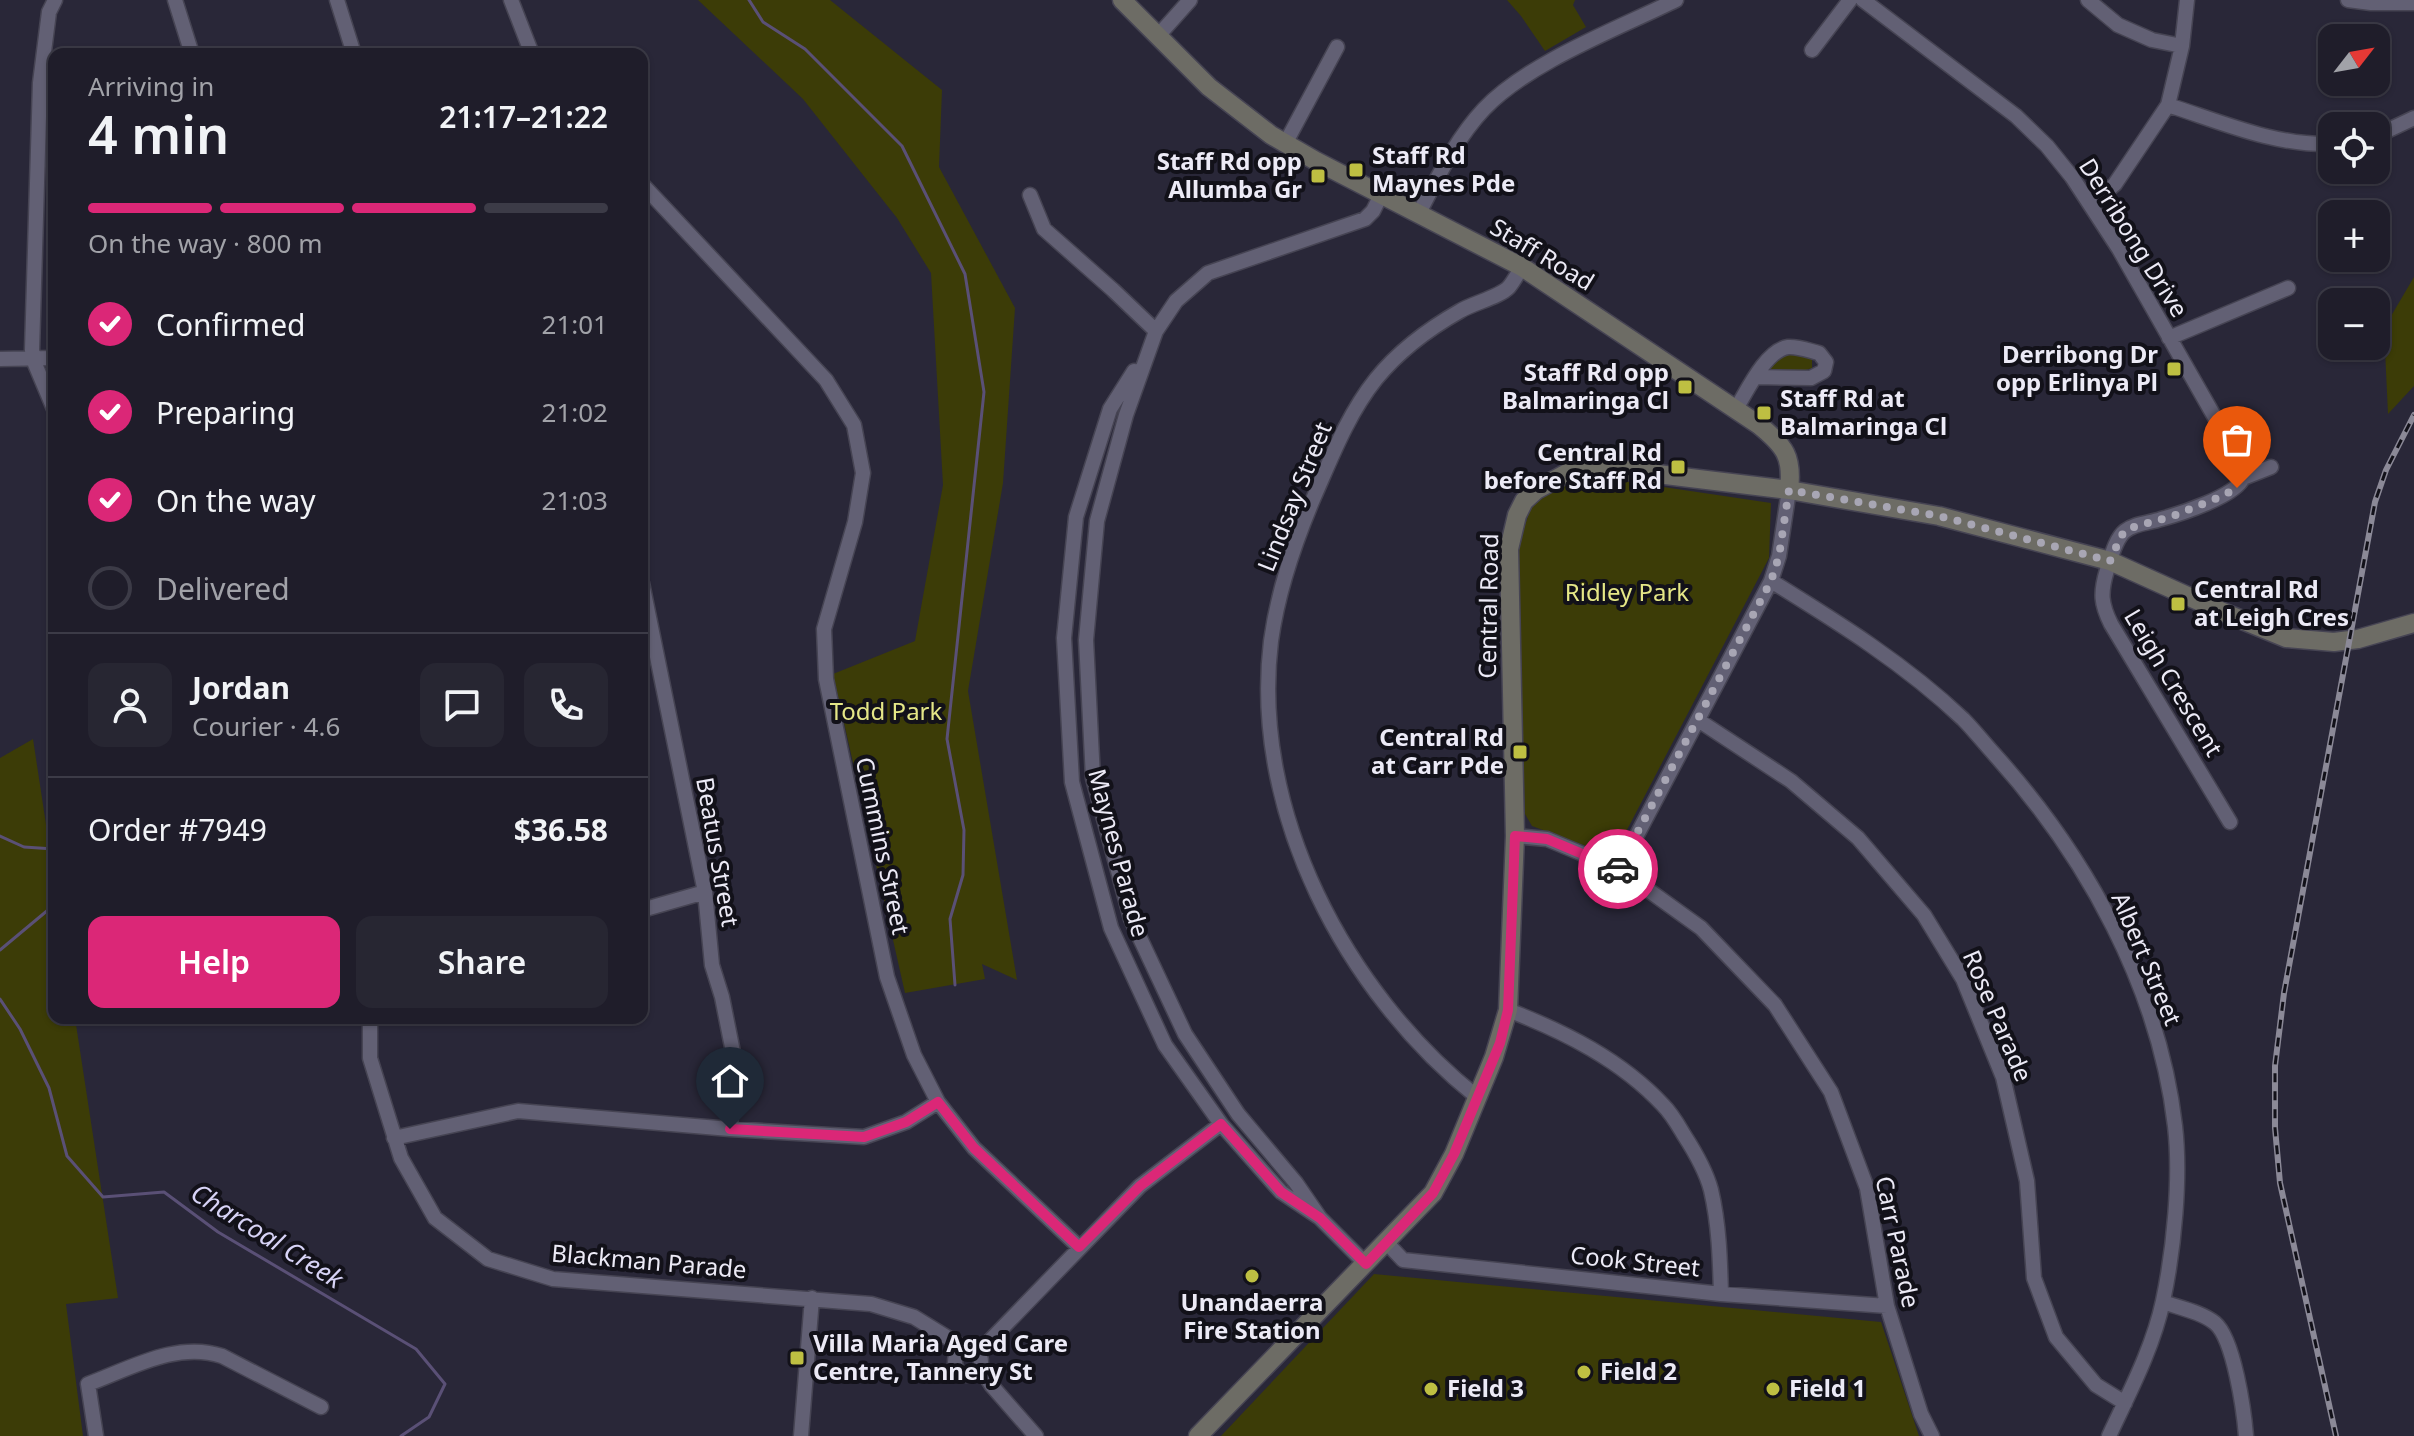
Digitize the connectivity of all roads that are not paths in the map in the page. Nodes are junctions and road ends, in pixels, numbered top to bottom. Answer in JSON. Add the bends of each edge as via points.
{"nodes":[{"id":1,"x":55,"y":0,"type":"edge"},
{"id":2,"x":175,"y":0,"type":"edge"},
{"id":3,"x":337,"y":0,"type":"edge"},
{"id":4,"x":511,"y":0,"type":"edge"},
{"id":5,"x":1122,"y":0,"type":"edge"},
{"id":6,"x":1190,"y":0,"type":"edge"},
{"id":7,"x":1676,"y":0,"type":"edge"},
{"id":8,"x":1850,"y":0,"type":"edge"},
{"id":9,"x":1863,"y":0,"type":"edge"},
{"id":10,"x":2088,"y":0,"type":"edge"},
{"id":11,"x":2187,"y":0,"type":"edge"},
{"id":12,"x":2348,"y":0,"type":"edge"},
{"id":13,"x":2414,"y":3,"type":"edge"},
{"id":14,"x":1157,"y":37,"type":"junction"},
{"id":15,"x":2182,"y":46,"type":"junction"},
{"id":16,"x":1337,"y":47,"type":"dead end"},
{"id":17,"x":190,"y":48,"type":"edge"},
{"id":18,"x":352,"y":48,"type":"edge"},
{"id":19,"x":530,"y":48,"type":"edge"},
{"id":20,"x":1812,"y":50,"type":"dead end"},
{"id":21,"x":2168,"y":105,"type":"junction"},
{"id":22,"x":2414,"y":118,"type":"edge"},
{"id":23,"x":2390,"y":129,"type":"edge"},
{"id":24,"x":1285,"y":144,"type":"junction"},
{"id":25,"x":2318,"y":144,"type":"edge"},
{"id":26,"x":648,"y":190,"type":"edge"},
{"id":27,"x":1030,"y":195,"type":"dead end"},
{"id":28,"x":1381,"y":195,"type":"junction"},
{"id":29,"x":2092,"y":204,"type":"junction"},
{"id":30,"x":1419,"y":213,"type":"junction"},
{"id":31,"x":1522,"y":267,"type":"junction"},
{"id":32,"x":2288,"y":288,"type":"dead end"},
{"id":33,"x":1156,"y":331,"type":"junction"},
{"id":34,"x":2169,"y":338,"type":"junction"},
{"id":35,"x":1147,"y":351,"type":"junction"},
{"id":36,"x":34,"y":358,"type":"junction"},
{"id":37,"x":48,"y":358,"type":"edge"},
{"id":38,"x":0,"y":359,"type":"edge"},
{"id":39,"x":1756,"y":377,"type":"dead end"},
{"id":40,"x":48,"y":394,"type":"edge"},
{"id":41,"x":1736,"y":409,"type":"junction"},
{"id":42,"x":2271,"y":467,"type":"dead end"},
{"id":43,"x":2243,"y":478,"type":"junction"},
{"id":44,"x":1789,"y":490,"type":"junction"},
{"id":45,"x":2110,"y":561,"type":"junction"},
{"id":46,"x":1771,"y":581,"type":"junction"},
{"id":47,"x":648,"y":612,"type":"edge"},
{"id":48,"x":2414,"y":623,"type":"edge"},
{"id":49,"x":1698,"y":720,"type":"junction"},
{"id":50,"x":2230,"y":822,"type":"dead end"},
{"id":51,"x":1515,"y":836,"type":"junction"},
{"id":52,"x":1619,"y":869,"type":"junction"},
{"id":53,"x":705,"y":892,"type":"junction"},
{"id":54,"x":648,"y":908,"type":"edge"},
{"id":55,"x":1508,"y":1010,"type":"junction"},
{"id":56,"x":370,"y":1024,"type":"edge"},
{"id":57,"x":1477,"y":1097,"type":"junction"},
{"id":58,"x":938,"y":1102,"type":"junction"},
{"id":59,"x":1221,"y":1124,"type":"junction"},
{"id":60,"x":730,"y":1129,"type":"junction"},
{"id":61,"x":394,"y":1138,"type":"junction"},
{"id":62,"x":1320,"y":1218,"type":"junction"},
{"id":63,"x":1386,"y":1242,"type":"junction"},
{"id":64,"x":1079,"y":1247,"type":"junction"},
{"id":65,"x":1366,"y":1264,"type":"junction"},
{"id":66,"x":1721,"y":1294,"type":"junction"},
{"id":67,"x":812,"y":1298,"type":"junction"},
{"id":68,"x":2163,"y":1302,"type":"junction"},
{"id":69,"x":1887,"y":1306,"type":"junction"},
{"id":70,"x":971,"y":1360,"type":"junction"},
{"id":71,"x":2125,"y":1403,"type":"junction"},
{"id":72,"x":321,"y":1407,"type":"dead end"},
{"id":73,"x":96,"y":1436,"type":"edge"},
{"id":74,"x":801,"y":1436,"type":"edge"},
{"id":75,"x":1036,"y":1436,"type":"edge"},
{"id":76,"x":1198,"y":1436,"type":"edge"},
{"id":77,"x":1932,"y":1436,"type":"edge"},
{"id":78,"x":2109,"y":1436,"type":"edge"},
{"id":79,"x":2246,"y":1436,"type":"edge"}],
"edges":[{"from":1,"to":36,"type":"street","via":[[40,83]]},
{"from":2,"to":17,"type":"street"},
{"from":3,"to":18,"type":"street"},
{"from":4,"to":19,"type":"street"},
{"from":5,"to":14,"type":"main road","name":"Staff Road"},
{"from":6,"to":14,"type":"street"},
{"from":7,"to":30,"type":"street","via":[[1537,68],[1486,108],[1448,157]]},
{"from":8,"to":20,"type":"street"},
{"from":9,"to":29,"type":"street","name":"Derribong Drive","via":[[2016,116]]},
{"from":10,"to":15,"type":"street","via":[[2118,25]]},
{"from":11,"to":15,"type":"street"},
{"from":12,"to":13,"type":"street"},
{"from":14,"to":24,"type":"main road","name":"Staff Road","via":[[1209,87]]},
{"from":15,"to":21,"type":"street"},
{"from":16,"to":24,"type":"street"},
{"from":21,"to":25,"type":"street","via":[[2266,137]]},
{"from":21,"to":29,"type":"street","via":[[2115,184]]},
{"from":22,"to":23,"type":"street"},
{"from":24,"to":28,"type":"main road","name":"Staff Road"},
{"from":26,"to":58,"type":"street","name":"Cummins Street","via":[[826,380],[854,425],[863,473],[855,522],[824,629],[826,679],[887,977],[914,1055]]},
{"from":27,"to":33,"type":"street","via":[[1044,229]]},
{"from":28,"to":30,"type":"main road","name":"Staff Road"},
{"from":28,"to":33,"type":"street","name":"Maynes Parade","via":[[1365,219],[1208,273],[1176,301]]},
{"from":29,"to":34,"type":"street","name":"Derribong Drive"},
{"from":30,"to":31,"type":"main road","name":"Staff Road"},
{"from":31,"to":41,"type":"main road","name":"Staff Road"},
{"from":31,"to":57,"type":"street","name":"Lindsay Street","via":[[1507,290],[1461,310],[1426,334],[1369,389],[1339,440],[1293,548],[1271,644],[1269,715],[1279,779],[1315,889],[1353,961],[1385,1006],[1421,1048]]},
{"from":32,"to":34,"type":"street"},
{"from":33,"to":35,"type":"street","name":"Maynes Parade"},
{"from":34,"to":43,"type":"street","name":"Derribong Drive","via":[[2242,465]]},
{"from":35,"to":59,"type":"street","name":"Maynes Parade","via":[[1110,409],[1076,517],[1064,638],[1072,782],[1111,928],[1165,1045]]},
{"from":35,"to":62,"type":"street","name":"Maynes Parade","via":[[1097,521],[1086,640],[1093,778],[1131,919],[1185,1034],[1238,1114]]},
{"from":36,"to":37,"type":"street"},
{"from":36,"to":38,"type":"street"},
{"from":36,"to":40,"type":"street"},
{"from":39,"to":41,"type":"street"},
{"from":41,"to":44,"type":"main road","name":"Staff Road","via":[[1785,452]]},
{"from":42,"to":43,"type":"street"},
{"from":43,"to":45,"type":"street","via":[[2220,497],[2127,529]]},
{"from":44,"to":45,"type":"main road","name":"Central Road","via":[[1939,516]]},
{"from":44,"to":46,"type":"street"},
{"from":44,"to":51,"type":"main road","name":"Central Road","via":[[1585,468],[1550,481],[1524,501],[1509,549]]},
{"from":45,"to":48,"type":"main road","name":"Central Road","via":[[2286,638],[2334,642]]},
{"from":45,"to":50,"type":"street","name":"Leigh Crescent","via":[[2103,607]]},
{"from":46,"to":49,"type":"street"},
{"from":46,"to":68,"type":"street","name":"Albert Street","via":[[1896,662],[1964,720],[2025,789],[2113,927],[2145,998],[2175,1127],[2176,1200]]},
{"from":47,"to":53,"type":"street","name":"Beatus Street"},
{"from":49,"to":52,"type":"street"},
{"from":49,"to":71,"type":"street","name":"Rose Parade","via":[[1791,781],[1858,838],[1924,915],[1963,979],[2003,1077],[2027,1181],[2034,1278],[2056,1337],[2096,1385]]},
{"from":51,"to":52,"type":"street","name":"Carr Parade","via":[[1547,839]]},
{"from":51,"to":55,"type":"main road","name":"Central Road"},
{"from":52,"to":69,"type":"street","name":"Carr Parade","via":[[1701,928],[1775,1005],[1831,1092],[1867,1188]]},
{"from":53,"to":54,"type":"street"},
{"from":53,"to":60,"type":"street","name":"Beatus Street","via":[[712,965],[734,1057]]},
{"from":55,"to":57,"type":"main road","name":"Central Road"},
{"from":55,"to":66,"type":"street","via":[[1598,1052],[1665,1107],[1697,1155],[1710,1189],[1720,1246]]},
{"from":56,"to":61,"type":"street","name":"Blackman Parade","via":[[370,1058]]},
{"from":57,"to":63,"type":"main road","name":"Central Road","via":[[1433,1193]]},
{"from":58,"to":60,"type":"street","via":[[906,1122],[864,1137]]},
{"from":58,"to":64,"type":"street","name":"Cummins Street","via":[[974,1148]]},
{"from":59,"to":62,"type":"street","name":"Maynes Parade","via":[[1281,1192]]},
{"from":59,"to":64,"type":"street","via":[[1140,1186]]},
{"from":60,"to":61,"type":"street","via":[[518,1111]]},
{"from":61,"to":67,"type":"street","name":"Blackman Parade","via":[[435,1218],[493,1262],[553,1279]]},
{"from":62,"to":65,"type":"street","name":"Maynes Parade"},
{"from":63,"to":65,"type":"main road","name":"Central Road"},
{"from":63,"to":66,"type":"street","name":"Cook Street","via":[[1403,1260]]},
{"from":64,"to":70,"type":"street"},
{"from":65,"to":76,"type":"main road","name":"Central Road"},
{"from":66,"to":69,"type":"street","name":"Cook Street"},
{"from":67,"to":70,"type":"street","name":"Blackman Parade","via":[[871,1304],[914,1317]]},
{"from":67,"to":74,"type":"street"},
{"from":68,"to":71,"type":"street","name":"Albert Street"},
{"from":68,"to":79,"type":"street","via":[[2218,1325],[2240,1390]]},
{"from":69,"to":77,"type":"street","name":"Carr Parade"},
{"from":70,"to":75,"type":"street","name":"Blackman Parade"},
{"from":71,"to":78,"type":"street","name":"Albert Street"},
{"from":72,"to":73,"type":"street","via":[[207,1350],[173,1353],[88,1384]]}]}
